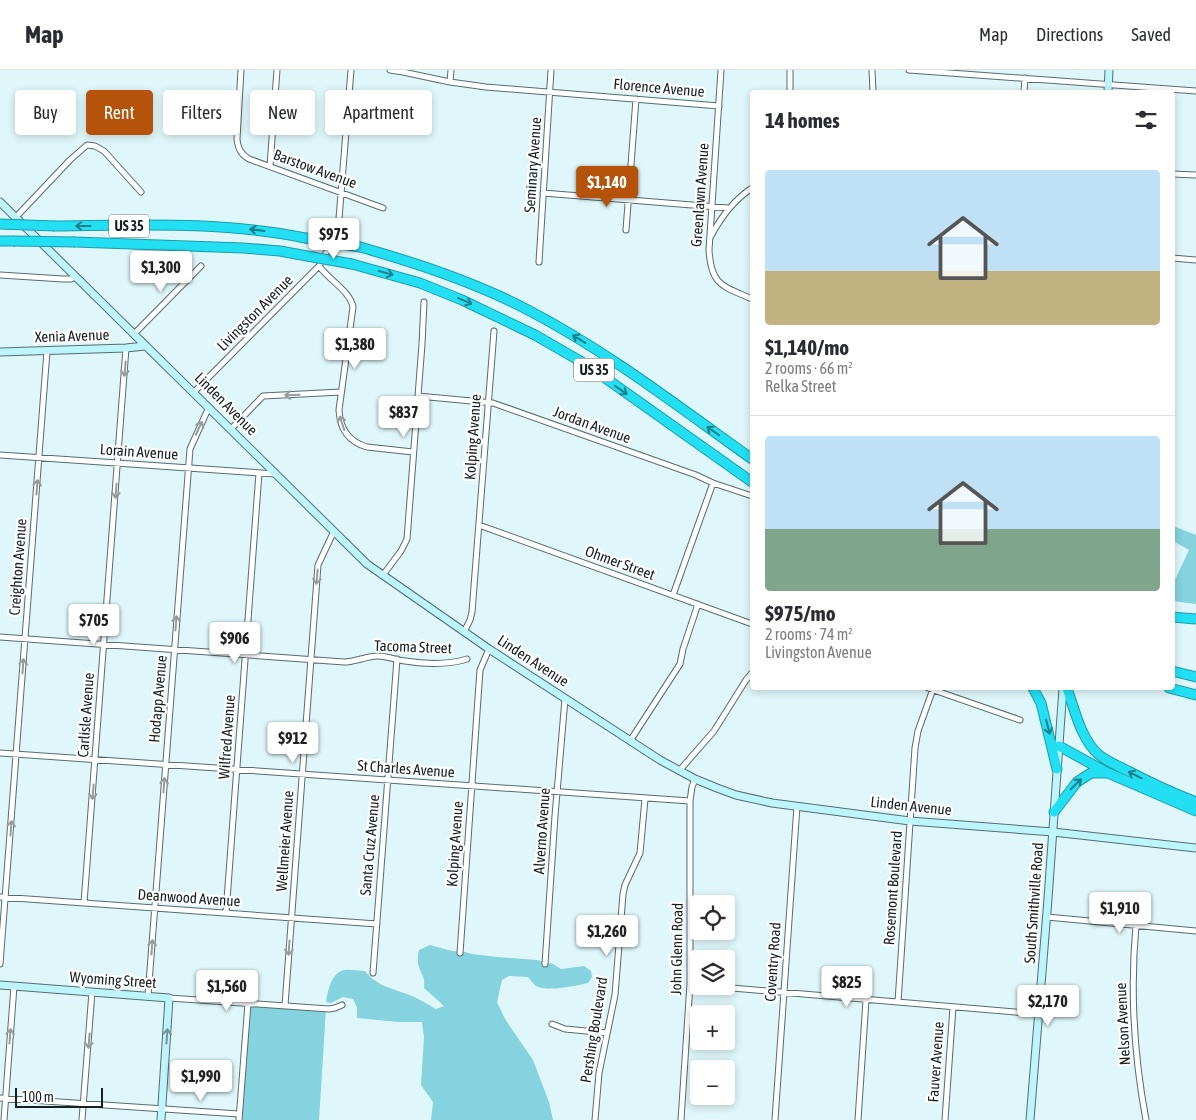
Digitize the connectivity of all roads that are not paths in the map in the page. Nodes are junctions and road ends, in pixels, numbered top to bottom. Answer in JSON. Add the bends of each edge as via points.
{"nodes":[{"id":1,"x":241,"y":70,"type":"edge"},
{"id":2,"x":277,"y":70,"type":"edge"},
{"id":3,"x":350,"y":70,"type":"edge"},
{"id":4,"x":390,"y":70,"type":"edge"},
{"id":5,"x":451,"y":70,"type":"edge"},
{"id":6,"x":551,"y":70,"type":"edge"},
{"id":7,"x":721,"y":70,"type":"edge"},
{"id":8,"x":790,"y":70,"type":"edge"},
{"id":9,"x":872,"y":70,"type":"edge"},
{"id":10,"x":909,"y":70,"type":"edge"},
{"id":11,"x":1109,"y":70,"type":"edge"},
{"id":12,"x":932,"y":71,"type":"edge"},
{"id":13,"x":1025,"y":78,"type":"junction"},
{"id":14,"x":450,"y":82,"type":"junction"},
{"id":15,"x":1108,"y":89,"type":"edge"},
{"id":16,"x":790,"y":90,"type":"edge"},
{"id":17,"x":873,"y":90,"type":"edge"},
{"id":18,"x":1024,"y":90,"type":"edge"},
{"id":19,"x":1152,"y":90,"type":"edge"},
{"id":20,"x":1175,"y":91,"type":"edge"},
{"id":21,"x":1196,"y":91,"type":"edge"},
{"id":22,"x":550,"y":92,"type":"junction"},
{"id":23,"x":636,"y":99,"type":"junction"},
{"id":24,"x":718,"y":106,"type":"junction"},
{"id":25,"x":270,"y":166,"type":"junction"},
{"id":26,"x":1175,"y":174,"type":"edge"},
{"id":27,"x":1196,"y":175,"type":"edge"},
{"id":28,"x":750,"y":190,"type":"edge"},
{"id":29,"x":141,"y":192,"type":"dead end"},
{"id":30,"x":342,"y":192,"type":"junction"},
{"id":31,"x":544,"y":194,"type":"junction"},
{"id":32,"x":628,"y":200,"type":"junction"},
{"id":33,"x":0,"y":202,"type":"edge"},
{"id":34,"x":712,"y":207,"type":"junction"},
{"id":35,"x":383,"y":208,"type":"dead end"},
{"id":36,"x":729,"y":208,"type":"junction"},
{"id":37,"x":16,"y":217,"type":"junction"},
{"id":38,"x":0,"y":224,"type":"edge"},
{"id":39,"x":626,"y":230,"type":"dead end"},
{"id":40,"x":710,"y":240,"type":"junction"},
{"id":41,"x":0,"y":241,"type":"edge"},
{"id":42,"x":1175,"y":258,"type":"edge"},
{"id":43,"x":1196,"y":260,"type":"edge"},
{"id":44,"x":538,"y":262,"type":"dead end"},
{"id":45,"x":201,"y":266,"type":"dead end"},
{"id":46,"x":319,"y":266,"type":"junction"},
{"id":47,"x":0,"y":275,"type":"edge"},
{"id":48,"x":76,"y":277,"type":"junction"},
{"id":49,"x":750,"y":297,"type":"edge"},
{"id":50,"x":424,"y":302,"type":"dead end"},
{"id":51,"x":494,"y":331,"type":"dead end"},
{"id":52,"x":134,"y":334,"type":"junction"},
{"id":53,"x":145,"y":346,"type":"junction"},
{"id":54,"x":126,"y":348,"type":"junction"},
{"id":55,"x":47,"y":351,"type":"junction"},
{"id":56,"x":0,"y":352,"type":"edge"},
{"id":57,"x":194,"y":392,"type":"junction"},
{"id":58,"x":341,"y":392,"type":"junction"},
{"id":59,"x":418,"y":396,"type":"junction"},
{"id":60,"x":488,"y":402,"type":"junction"},
{"id":61,"x":209,"y":407,"type":"junction"},
{"id":62,"x":232,"y":429,"type":"junction"},
{"id":63,"x":413,"y":452,"type":"junction"},
{"id":64,"x":0,"y":455,"type":"edge"},
{"id":65,"x":39,"y":458,"type":"junction"},
{"id":66,"x":750,"y":458,"type":"edge"},
{"id":67,"x":118,"y":463,"type":"junction"},
{"id":68,"x":188,"y":468,"type":"junction"},
{"id":69,"x":259,"y":473,"type":"junction"},
{"id":70,"x":277,"y":474,"type":"junction"},
{"id":71,"x":750,"y":481,"type":"edge"},
{"id":72,"x":713,"y":483,"type":"junction"},
{"id":73,"x":750,"y":495,"type":"edge"},
{"id":74,"x":479,"y":526,"type":"junction"},
{"id":75,"x":334,"y":531,"type":"junction"},
{"id":76,"x":383,"y":575,"type":"junction"},
{"id":77,"x":673,"y":596,"type":"junction"},
{"id":78,"x":698,"y":604,"type":"junction"},
{"id":79,"x":1175,"y":617,"type":"edge"},
{"id":80,"x":1196,"y":619,"type":"edge"},
{"id":81,"x":750,"y":623,"type":"edge"},
{"id":82,"x":464,"y":632,"type":"junction"},
{"id":83,"x":0,"y":637,"type":"edge"},
{"id":84,"x":25,"y":639,"type":"junction"},
{"id":85,"x":104,"y":645,"type":"junction"},
{"id":86,"x":175,"y":650,"type":"junction"},
{"id":87,"x":488,"y":650,"type":"junction"},
{"id":88,"x":245,"y":655,"type":"junction"},
{"id":89,"x":397,"y":659,"type":"junction"},
{"id":90,"x":467,"y":659,"type":"dead end"},
{"id":91,"x":311,"y":660,"type":"junction"},
{"id":92,"x":1175,"y":672,"type":"edge"},
{"id":93,"x":750,"y":675,"type":"edge"},
{"id":94,"x":1196,"y":676,"type":"edge"},
{"id":95,"x":930,"y":690,"type":"edge"},
{"id":96,"x":937,"y":690,"type":"edge"},
{"id":97,"x":1034,"y":690,"type":"edge"},
{"id":98,"x":1063,"y":690,"type":"edge"},
{"id":99,"x":1068,"y":690,"type":"edge"},
{"id":100,"x":1175,"y":690,"type":"edge"},
{"id":101,"x":1196,"y":695,"type":"edge"},
{"id":102,"x":565,"y":699,"type":"junction"},
{"id":103,"x":1020,"y":720,"type":"dead end"},
{"id":104,"x":630,"y":741,"type":"junction"},
{"id":105,"x":1059,"y":746,"type":"junction"},
{"id":106,"x":0,"y":753,"type":"edge"},
{"id":107,"x":16,"y":754,"type":"junction"},
{"id":108,"x":96,"y":760,"type":"junction"},
{"id":109,"x":166,"y":765,"type":"junction"},
{"id":110,"x":1057,"y":769,"type":"junction"},
{"id":111,"x":237,"y":770,"type":"junction"},
{"id":112,"x":679,"y":771,"type":"junction"},
{"id":113,"x":1108,"y":773,"type":"junction"},
{"id":114,"x":302,"y":775,"type":"junction"},
{"id":115,"x":695,"y":779,"type":"junction"},
{"id":116,"x":388,"y":780,"type":"junction"},
{"id":117,"x":472,"y":786,"type":"junction"},
{"id":118,"x":557,"y":792,"type":"junction"},
{"id":119,"x":645,"y":799,"type":"junction"},
{"id":120,"x":690,"y":801,"type":"junction"},
{"id":121,"x":1196,"y":802,"type":"edge"},
{"id":122,"x":797,"y":806,"type":"junction"},
{"id":123,"x":1196,"y":811,"type":"edge"},
{"id":124,"x":1054,"y":812,"type":"junction"},
{"id":125,"x":910,"y":821,"type":"junction"},
{"id":126,"x":1053,"y":832,"type":"junction"},
{"id":127,"x":1196,"y":848,"type":"edge"},
{"id":128,"x":3,"y":897,"type":"edge"},
{"id":129,"x":84,"y":903,"type":"junction"},
{"id":130,"x":155,"y":908,"type":"junction"},
{"id":131,"x":226,"y":913,"type":"junction"},
{"id":132,"x":1047,"y":917,"type":"junction"},
{"id":133,"x":292,"y":918,"type":"junction"},
{"id":134,"x":377,"y":924,"type":"junction"},
{"id":135,"x":1136,"y":925,"type":"junction"},
{"id":136,"x":1196,"y":931,"type":"edge"},
{"id":137,"x":690,"y":950,"type":"edge"},
{"id":138,"x":460,"y":953,"type":"dead end"},
{"id":139,"x":0,"y":964,"type":"edge"},
{"id":140,"x":544,"y":964,"type":"dead end"},
{"id":141,"x":373,"y":973,"type":"dead end"},
{"id":142,"x":690,"y":984,"type":"edge"},
{"id":143,"x":0,"y":985,"type":"edge"},
{"id":144,"x":14,"y":986,"type":"junction"},
{"id":145,"x":735,"y":988,"type":"edge"},
{"id":146,"x":92,"y":992,"type":"junction"},
{"id":147,"x":784,"y":993,"type":"junction"},
{"id":148,"x":148,"y":996,"type":"junction"},
{"id":149,"x":169,"y":998,"type":"junction"},
{"id":150,"x":866,"y":1000,"type":"junction"},
{"id":151,"x":898,"y":1002,"type":"junction"},
{"id":152,"x":248,"y":1003,"type":"junction"},
{"id":153,"x":342,"y":1005,"type":"dead end"},
{"id":154,"x":285,"y":1006,"type":"junction"},
{"id":155,"x":953,"y":1007,"type":"junction"},
{"id":156,"x":1038,"y":1014,"type":"junction"},
{"id":157,"x":552,"y":1024,"type":"dead end"},
{"id":158,"x":606,"y":1034,"type":"junction"},
{"id":159,"x":3,"y":1098,"type":"edge"},
{"id":160,"x":83,"y":1104,"type":"junction"},
{"id":161,"x":162,"y":1109,"type":"junction"},
{"id":162,"x":239,"y":1117,"type":"edge"},
{"id":163,"x":4,"y":1120,"type":"edge"},
{"id":164,"x":82,"y":1120,"type":"edge"},
{"id":165,"x":161,"y":1120,"type":"edge"},
{"id":166,"x":595,"y":1120,"type":"edge"},
{"id":167,"x":681,"y":1120,"type":"edge"},
{"id":168,"x":774,"y":1120,"type":"edge"},
{"id":169,"x":858,"y":1120,"type":"edge"},
{"id":170,"x":945,"y":1120,"type":"edge"},
{"id":171,"x":1030,"y":1120,"type":"edge"},
{"id":172,"x":1146,"y":1120,"type":"edge"}],
"edges":[{"from":1,"to":25,"type":"street","name":"Barstow Avenue","via":[[238,146],[249,159]]},
{"from":2,"to":25,"type":"street"},
{"from":3,"to":30,"type":"street","name":"Livingston Avenue"},
{"from":4,"to":14,"type":"street","name":"Florence Avenue"},
{"from":5,"to":14,"type":"street"},
{"from":6,"to":22,"type":"street","name":"Seminary Avenue"},
{"from":7,"to":24,"type":"street","name":"Greenlawn Avenue"},
{"from":8,"to":16,"type":"street"},
{"from":9,"to":17,"type":"street"},
{"from":10,"to":12,"type":"street"},
{"from":11,"to":15,"type":"main road"},
{"from":12,"to":13,"type":"street"},
{"from":13,"to":15,"type":"street"},
{"from":13,"to":18,"type":"street"},
{"from":14,"to":22,"type":"street","name":"Florence Avenue"},
{"from":15,"to":19,"type":"street"},
{"from":20,"to":21,"type":"street"},
{"from":22,"to":23,"type":"street","name":"Florence Avenue"},
{"from":22,"to":31,"type":"street","name":"Seminary Avenue"},
{"from":23,"to":24,"type":"street","name":"Florence Avenue"},
{"from":23,"to":32,"type":"street"},
{"from":24,"to":34,"type":"street","name":"Greenlawn Avenue"},
{"from":25,"to":30,"type":"street","name":"Barstow Avenue"},
{"from":26,"to":27,"type":"street"},
{"from":28,"to":36,"type":"street"},
{"from":29,"to":37,"type":"street","via":[[104,151],[86,145]]},
{"from":30,"to":35,"type":"street","name":"Barstow Avenue"},
{"from":30,"to":46,"type":"street","name":"Livingston Avenue","via":[[338,231]]},
{"from":31,"to":32,"type":"street"},
{"from":31,"to":44,"type":"street","name":"Seminary Avenue"},
{"from":32,"to":34,"type":"street"},
{"from":32,"to":39,"type":"street"},
{"from":33,"to":37,"type":"main road","name":"Linden Avenue"},
{"from":34,"to":36,"type":"street"},
{"from":34,"to":40,"type":"street","name":"Greenlawn Avenue"},
{"from":36,"to":40,"type":"street"},
{"from":37,"to":48,"type":"main road","name":"Linden Avenue"},
{"from":66,"to":38,"type":"highway","number":"US 35","one_way":true,"bridge":true,"via":[[579,338],[480,288],[394,256],[360,247],[251,229]]},
{"from":40,"to":49,"type":"street","name":"Greenlawn Avenue","via":[[710,262],[718,281],[732,291]]},
{"from":41,"to":71,"type":"highway","number":"US 35","one_way":true,"bridge":true,"via":[[280,251],[352,264],[420,283],[535,335],[586,365]]},
{"from":42,"to":43,"type":"street"},
{"from":45,"to":52,"type":"street"},
{"from":46,"to":57,"type":"street","name":"Livingston Avenue"},
{"from":46,"to":58,"type":"street","via":[[348,296],[353,307]]},
{"from":47,"to":48,"type":"street"},
{"from":48,"to":52,"type":"main road","name":"Linden Avenue"},
{"from":50,"to":59,"type":"street"},
{"from":51,"to":60,"type":"street","name":"Kolping Avenue"},
{"from":52,"to":53,"type":"main road","name":"Linden Avenue"},
{"from":53,"to":54,"type":"main road","name":"Xenia Avenue"},
{"from":53,"to":57,"type":"main road","name":"Linden Avenue"},
{"from":54,"to":55,"type":"main road","name":"Xenia Avenue"},
{"from":54,"to":67,"type":"street","name":"Carlisle Avenue","one_way":true},
{"from":55,"to":56,"type":"main road","name":"Xenia Avenue"},
{"from":55,"to":65,"type":"street","name":"Creighton Avenue"},
{"from":57,"to":61,"type":"main road","name":"Linden Avenue"},
{"from":58,"to":62,"type":"street","one_way":true,"via":[[263,396]]},
{"from":63,"to":58,"type":"street","one_way":true,"via":[[367,447],[350,438],[339,417]]},
{"from":59,"to":60,"type":"street","name":"Jordan Avenue"},
{"from":59,"to":63,"type":"street"},
{"from":60,"to":72,"type":"street","name":"Jordan Avenue"},
{"from":60,"to":74,"type":"street","name":"Kolping Avenue"},
{"from":61,"to":62,"type":"main road","name":"Linden Avenue"},
{"from":68,"to":61,"type":"street","name":"Hodapp Avenue","one_way":true,"via":[[191,445]]},
{"from":62,"to":70,"type":"main road","name":"Linden Avenue"},
{"from":63,"to":76,"type":"street","via":[[407,539]]},
{"from":64,"to":65,"type":"street","name":"Lorain Avenue"},
{"from":65,"to":67,"type":"street","name":"Lorain Avenue"},
{"from":84,"to":65,"type":"street","name":"Creighton Avenue","one_way":true},
{"from":67,"to":68,"type":"street","name":"Lorain Avenue"},
{"from":67,"to":85,"type":"street","name":"Carlisle Avenue","one_way":true},
{"from":68,"to":69,"type":"street","name":"Lorain Avenue"},
{"from":86,"to":68,"type":"street","name":"Hodapp Avenue","one_way":true},
{"from":69,"to":70,"type":"street","name":"Lorain Avenue"},
{"from":69,"to":88,"type":"street","name":"Wilfred Avenue"},
{"from":70,"to":75,"type":"main road","name":"Linden Avenue"},
{"from":72,"to":73,"type":"street","name":"Jordan Avenue"},
{"from":72,"to":77,"type":"street"},
{"from":74,"to":77,"type":"street","name":"Ohmer Street"},
{"from":74,"to":82,"type":"street","name":"Kolping Avenue","via":[[472,612]]},
{"from":75,"to":76,"type":"main road","name":"Linden Avenue","via":[[367,564]]},
{"from":75,"to":91,"type":"street","name":"Wellmeier Avenue","one_way":true,"via":[[318,565]]},
{"from":76,"to":82,"type":"main road","name":"Linden Avenue"},
{"from":77,"to":78,"type":"street","name":"Ohmer Street"},
{"from":78,"to":81,"type":"street","name":"Ohmer Street"},
{"from":78,"to":104,"type":"street","via":[[680,664]]},
{"from":79,"to":80,"type":"highway"},
{"from":82,"to":87,"type":"main road","name":"Linden Avenue"},
{"from":83,"to":84,"type":"street","name":"Tacoma Street"},
{"from":84,"to":85,"type":"street","name":"Tacoma Street"},
{"from":107,"to":84,"type":"street","name":"Creighton Avenue","one_way":true},
{"from":85,"to":86,"type":"street","name":"Tacoma Street"},
{"from":85,"to":108,"type":"street","name":"Carlisle Avenue"},
{"from":86,"to":88,"type":"street","name":"Tacoma Street"},
{"from":86,"to":109,"type":"street","name":"Hodapp Avenue"},
{"from":87,"to":102,"type":"main road","name":"Linden Avenue"},
{"from":87,"to":117,"type":"street","name":"Kolping Avenue","via":[[480,670]]},
{"from":88,"to":91,"type":"street","name":"Tacoma Street"},
{"from":88,"to":111,"type":"street","name":"Wilfred Avenue"},
{"from":89,"to":90,"type":"street","name":"Tacoma Street","via":[[442,663]]},
{"from":89,"to":91,"type":"street","name":"Tacoma Street","via":[[378,656],[351,662]]},
{"from":89,"to":116,"type":"street","name":"Santa Cruz Avenue"},
{"from":91,"to":114,"type":"street","name":"Wellmeier Avenue"},
{"from":92,"to":94,"type":"highway"},
{"from":93,"to":112,"type":"street","via":[[714,731]]},
{"from":95,"to":125,"type":"street","name":"Rosemont Boulevard","via":[[917,738]]},
{"from":96,"to":103,"type":"street"},
{"from":97,"to":110,"type":"highway","one_way":true,"via":[[1041,703]]},
{"from":98,"to":105,"type":"main road","name":"South Smithville Road"},
{"from":121,"to":99,"type":"highway","one_way":true,"via":[[1098,754],[1085,736]]},
{"from":100,"to":101,"type":"highway"},
{"from":102,"to":104,"type":"main road","name":"Linden Avenue"},
{"from":102,"to":118,"type":"street","name":"Alverno Avenue"},
{"from":104,"to":112,"type":"main road","name":"Linden Avenue"},
{"from":105,"to":110,"type":"main road","name":"South Smithville Road"},
{"from":105,"to":113,"type":"highway"},
{"from":106,"to":107,"type":"street","name":"St Charles Avenue"},
{"from":107,"to":108,"type":"street","name":"St Charles Avenue"},
{"from":128,"to":107,"type":"street","name":"Creighton Avenue","one_way":true},
{"from":108,"to":109,"type":"street","name":"St Charles Avenue"},
{"from":108,"to":129,"type":"street","name":"Carlisle Avenue","one_way":true},
{"from":109,"to":111,"type":"street","name":"St Charles Avenue"},
{"from":130,"to":109,"type":"street","name":"Hodapp Avenue","one_way":true},
{"from":110,"to":124,"type":"main road","name":"South Smithville Road"},
{"from":111,"to":114,"type":"street","name":"St Charles Avenue"},
{"from":111,"to":131,"type":"street","name":"Wilfred Avenue"},
{"from":112,"to":115,"type":"main road","name":"Linden Avenue"},
{"from":113,"to":123,"type":"highway"},
{"from":124,"to":113,"type":"highway","one_way":true,"via":[[1077,782],[1091,773]]},
{"from":114,"to":116,"type":"street","name":"St Charles Avenue"},
{"from":114,"to":133,"type":"street","name":"Wellmeier Avenue"},
{"from":115,"to":120,"type":"street","name":"John Glenn Road"},
{"from":115,"to":122,"type":"main road","name":"Linden Avenue","via":[[736,795]]},
{"from":116,"to":117,"type":"street","name":"St Charles Avenue"},
{"from":116,"to":134,"type":"street","name":"Santa Cruz Avenue"},
{"from":117,"to":118,"type":"street","name":"St Charles Avenue"},
{"from":117,"to":138,"type":"street","name":"Kolping Avenue"},
{"from":118,"to":119,"type":"street","name":"St Charles Avenue"},
{"from":118,"to":140,"type":"street","name":"Alverno Avenue"},
{"from":119,"to":120,"type":"street","name":"St Charles Avenue"},
{"from":119,"to":158,"type":"street","name":"Pershing Boulevard","via":[[640,853],[622,894],[615,994]]},
{"from":120,"to":137,"type":"street","name":"John Glenn Road"},
{"from":122,"to":125,"type":"main road","name":"Linden Avenue"},
{"from":122,"to":147,"type":"street","name":"Coventry Road"},
{"from":124,"to":126,"type":"main road","name":"South Smithville Road"},
{"from":125,"to":126,"type":"main road","name":"Linden Avenue"},
{"from":125,"to":151,"type":"street","name":"Rosemont Boulevard"},
{"from":126,"to":127,"type":"main road","name":"Linden Avenue"},
{"from":126,"to":132,"type":"main road","name":"South Smithville Road"},
{"from":128,"to":129,"type":"street","name":"Deanwood Avenue"},
{"from":128,"to":139,"type":"street","name":"Creighton Avenue"},
{"from":129,"to":130,"type":"street","name":"Deanwood Avenue"},
{"from":130,"to":131,"type":"street","name":"Deanwood Avenue"},
{"from":148,"to":130,"type":"street","name":"Hodapp Avenue","one_way":true},
{"from":131,"to":133,"type":"street","name":"Deanwood Avenue"},
{"from":132,"to":135,"type":"street"},
{"from":132,"to":156,"type":"main road","name":"South Smithville Road"},
{"from":133,"to":134,"type":"street","name":"Deanwood Avenue"},
{"from":133,"to":154,"type":"street","name":"Wellmeier Avenue","one_way":true},
{"from":134,"to":141,"type":"street","name":"Santa Cruz Avenue"},
{"from":135,"to":136,"type":"street"},
{"from":135,"to":172,"type":"street","name":"Nelson Avenue","via":[[1134,1033]]},
{"from":142,"to":167,"type":"street","name":"John Glenn Road"},
{"from":143,"to":144,"type":"main road","name":"Wyoming Street"},
{"from":144,"to":146,"type":"main road","name":"Wyoming Street"},
{"from":159,"to":144,"type":"street","one_way":true},
{"from":145,"to":147,"type":"street"},
{"from":146,"to":148,"type":"main road","name":"Wyoming Street"},
{"from":146,"to":160,"type":"street","one_way":true},
{"from":147,"to":150,"type":"street"},
{"from":147,"to":168,"type":"street","name":"Coventry Road"},
{"from":148,"to":149,"type":"main road","name":"Wyoming Street"},
{"from":149,"to":152,"type":"street","name":"Wyoming Street"},
{"from":161,"to":149,"type":"main road","one_way":true},
{"from":150,"to":151,"type":"street"},
{"from":150,"to":169,"type":"street"},
{"from":151,"to":155,"type":"street"},
{"from":152,"to":154,"type":"street","name":"Wyoming Street"},
{"from":152,"to":162,"type":"street"},
{"from":153,"to":154,"type":"street","name":"Wyoming Street","via":[[329,1009]]},
{"from":155,"to":156,"type":"street"},
{"from":155,"to":170,"type":"street","name":"Fauver Avenue"},
{"from":156,"to":171,"type":"main road","name":"South Smithville Road"},
{"from":157,"to":158,"type":"street","via":[[565,1029]]},
{"from":158,"to":166,"type":"street","name":"Pershing Boulevard"},
{"from":159,"to":160,"type":"street"},
{"from":159,"to":163,"type":"street"},
{"from":160,"to":161,"type":"street"},
{"from":160,"to":164,"type":"street"},
{"from":161,"to":162,"type":"street"},
{"from":161,"to":165,"type":"main road"}]}
